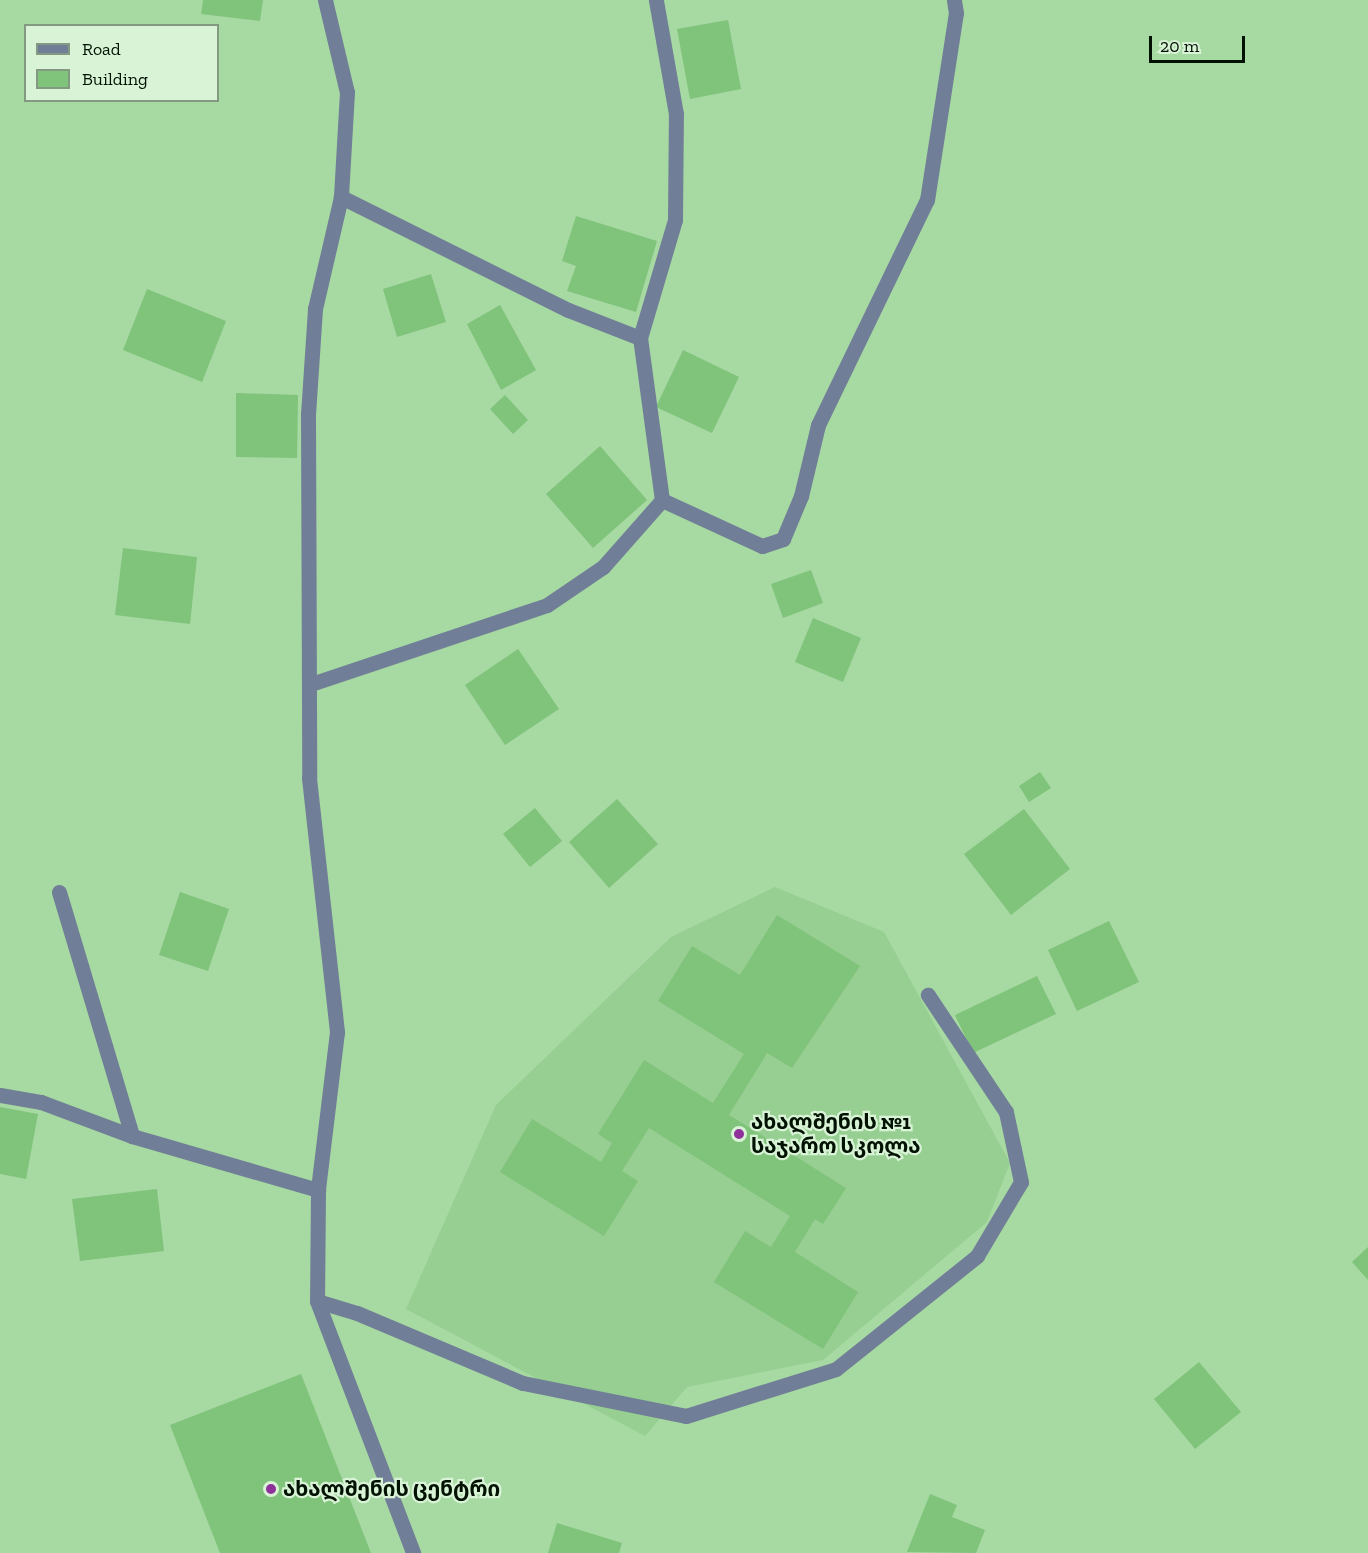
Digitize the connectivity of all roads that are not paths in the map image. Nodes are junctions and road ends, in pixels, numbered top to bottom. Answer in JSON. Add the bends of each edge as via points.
{"nodes":[{"id":1,"x":325,"y":0,"type":"edge"},
{"id":2,"x":656,"y":0,"type":"edge"},
{"id":3,"x":954,"y":0,"type":"edge"},
{"id":4,"x":340,"y":197,"type":"junction"},
{"id":5,"x":640,"y":338,"type":"junction"},
{"id":6,"x":662,"y":500,"type":"junction"},
{"id":7,"x":311,"y":684,"type":"junction"},
{"id":8,"x":59,"y":892,"type":"dead end"},
{"id":9,"x":928,"y":994,"type":"dead end"},
{"id":10,"x":0,"y":1095,"type":"edge"},
{"id":11,"x":132,"y":1136,"type":"junction"},
{"id":12,"x":318,"y":1190,"type":"junction"},
{"id":13,"x":317,"y":1301,"type":"junction"},
{"id":14,"x":413,"y":1553,"type":"edge"}],
"edges":[{"from":1,"to":4,"type":"street","via":[[347,92]]},
{"from":2,"to":5,"type":"street","via":[[676,114],[675,220]]},
{"from":3,"to":6,"type":"street","via":[[956,13],[927,200],[818,425],[801,496],[783,538],[762,546]]},
{"from":4,"to":5,"type":"street","via":[[567,310]]},
{"from":4,"to":7,"type":"street","via":[[315,309],[308,414]]},
{"from":5,"to":6,"type":"street"},
{"from":6,"to":7,"type":"street","via":[[603,567],[547,605]]},
{"from":7,"to":12,"type":"street","via":[[309,778],[337,1032]]},
{"from":8,"to":11,"type":"street"},
{"from":9,"to":13,"type":"street","via":[[1006,1112],[1021,1182],[977,1256],[836,1369],[686,1416],[523,1383],[357,1313]]},
{"from":10,"to":11,"type":"street","via":[[41,1102]]},
{"from":11,"to":12,"type":"street"},
{"from":12,"to":13,"type":"street"},
{"from":13,"to":14,"type":"street"}]}
